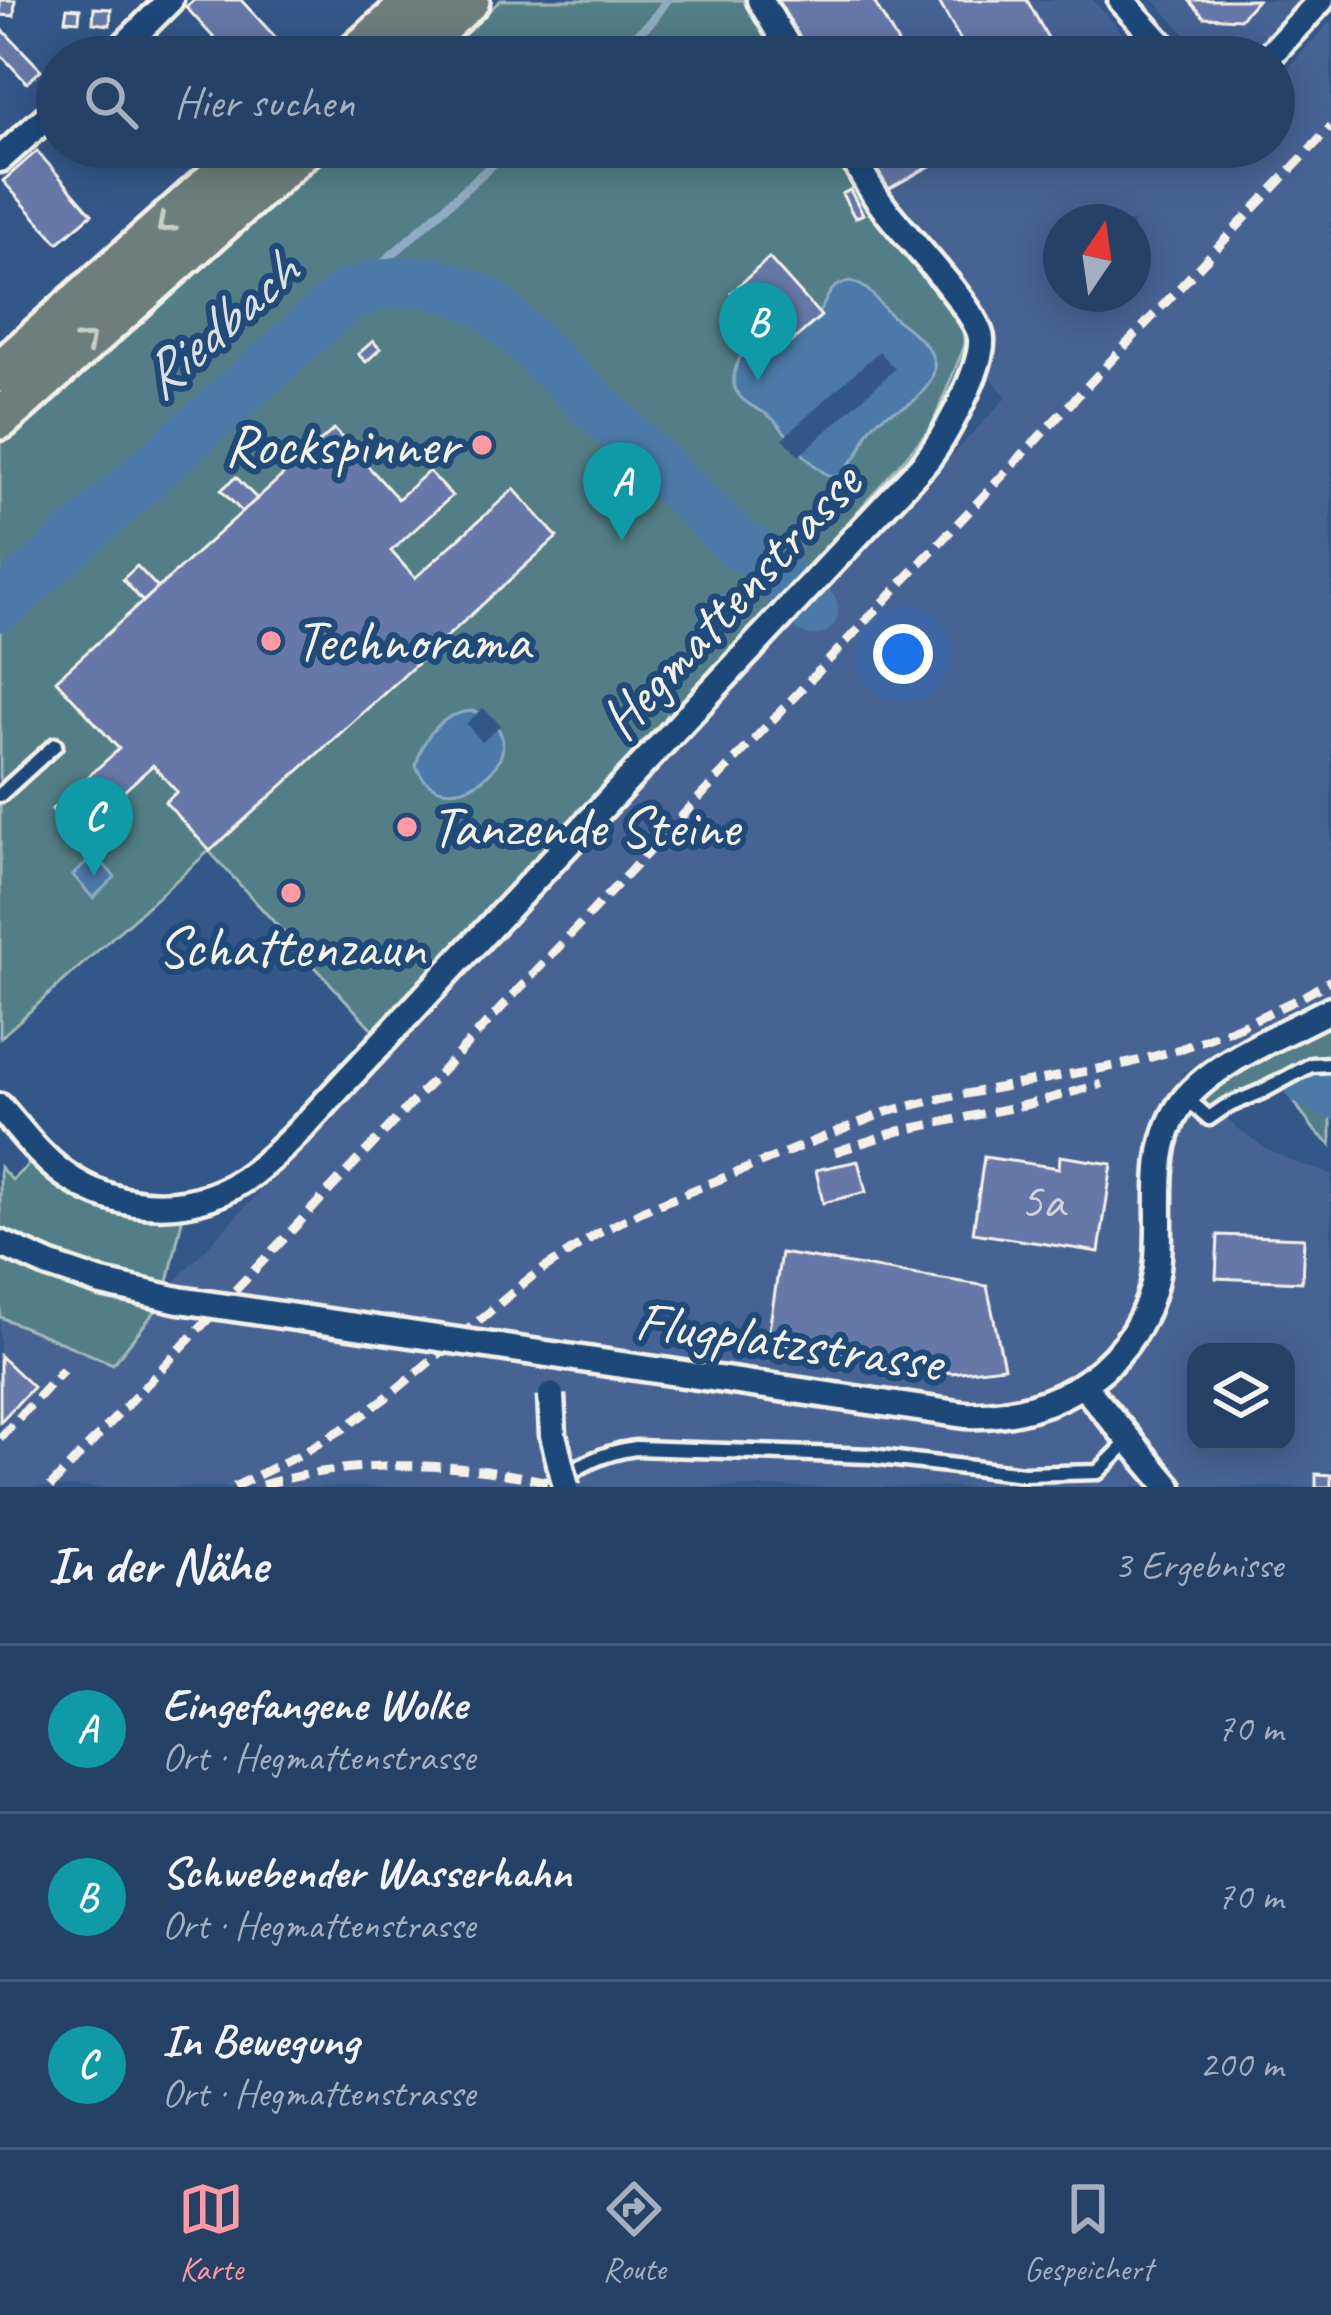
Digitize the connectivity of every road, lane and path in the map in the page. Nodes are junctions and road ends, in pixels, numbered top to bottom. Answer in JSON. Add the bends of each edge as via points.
{"nodes":[{"id":1,"x":170,"y":0,"type":"edge"},
{"id":2,"x":417,"y":0,"type":"edge"},
{"id":3,"x":470,"y":0,"type":"edge"},
{"id":4,"x":760,"y":0,"type":"edge"},
{"id":5,"x":1121,"y":0,"type":"edge"},
{"id":6,"x":1321,"y":0,"type":"edge"},
{"id":7,"x":134,"y":36,"type":"edge"},
{"id":8,"x":377,"y":36,"type":"edge"},
{"id":9,"x":430,"y":36,"type":"edge"},
{"id":10,"x":781,"y":36,"type":"edge"},
{"id":11,"x":1154,"y":36,"type":"edge"},
{"id":12,"x":1288,"y":36,"type":"edge"},
{"id":13,"x":36,"y":127,"type":"edge"},
{"id":14,"x":0,"y":159,"type":"edge"},
{"id":15,"x":228,"y":168,"type":"edge"},
{"id":16,"x":280,"y":168,"type":"edge"},
{"id":17,"x":859,"y":168,"type":"edge"},
{"id":18,"x":0,"y":372,"type":"edge"},
{"id":19,"x":0,"y":418,"type":"edge"},
{"id":20,"x":56,"y":745,"type":"dead end"},
{"id":21,"x":0,"y":795,"type":"edge"},
{"id":22,"x":1331,"y":1009,"type":"edge"},
{"id":23,"x":1331,"y":1064,"type":"edge"},
{"id":24,"x":1186,"y":1098,"type":"junction"},
{"id":25,"x":0,"y":1107,"type":"edge"},
{"id":26,"x":0,"y":1243,"type":"edge"},
{"id":27,"x":554,"y":1355,"type":"junction"},
{"id":28,"x":1083,"y":1385,"type":"junction"},
{"id":29,"x":1130,"y":1440,"type":"junction"},
{"id":30,"x":552,"y":1487,"type":"edge"},
{"id":31,"x":566,"y":1487,"type":"edge"},
{"id":32,"x":1169,"y":1487,"type":"edge"}],
"edges":[{"from":1,"to":7,"type":"street"},
{"from":2,"to":8,"type":"main road"},
{"from":3,"to":9,"type":"main road"},
{"from":4,"to":10,"type":"street"},
{"from":5,"to":11,"type":"street"},
{"from":6,"to":12,"type":"street"},
{"from":13,"to":14,"type":"street"},
{"from":15,"to":18,"type":"main road","one_way":true},
{"from":19,"to":16,"type":"main road","one_way":true},
{"from":17,"to":25,"type":"street","name":"Hegmattenstrasse","via":[[980,332],[978,360],[936,450],[358,1068],[241,1182],[171,1205],[114,1199],[64,1174]]},
{"from":20,"to":21,"type":"lane"},
{"from":22,"to":24,"type":"street","name":"Flugplatzstrasse","via":[[1226,1065]]},
{"from":23,"to":24,"type":"lane","via":[[1311,1065],[1210,1118]]},
{"from":24,"to":28,"type":"street","name":"Flugplatzstrasse","via":[[1162,1153],[1151,1293],[1123,1345]]},
{"from":26,"to":27,"type":"street","name":"Flugplatzstrasse","bridge":true,"via":[[102,1283],[179,1300]]},
{"from":27,"to":28,"type":"street","name":"Flugplatzstrasse","via":[[965,1415],[1021,1412]]},
{"from":27,"to":31,"type":"street","bridge":true,"via":[[553,1435]]},
{"from":28,"to":29,"type":"street"},
{"from":29,"to":30,"type":"lane","via":[[1098,1472],[1047,1474],[871,1456],[636,1448],[590,1460]]},
{"from":29,"to":32,"type":"street"}]}
